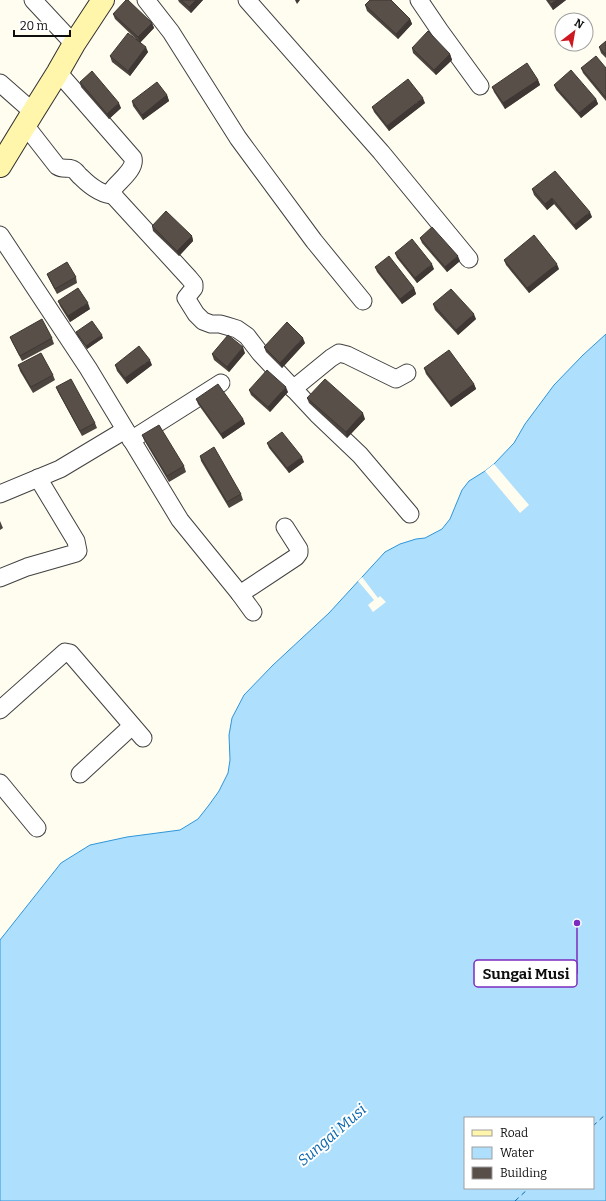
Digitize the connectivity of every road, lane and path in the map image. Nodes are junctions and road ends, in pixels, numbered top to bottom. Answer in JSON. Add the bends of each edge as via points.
{"nodes":[{"id":1,"x":33,"y":0,"type":"edge"},
{"id":2,"x":103,"y":0,"type":"edge"},
{"id":3,"x":146,"y":0,"type":"edge"},
{"id":4,"x":247,"y":0,"type":"edge"},
{"id":5,"x":419,"y":0,"type":"edge"},
{"id":6,"x":74,"y":44,"type":"junction"},
{"id":7,"x":58,"y":72,"type":"junction"},
{"id":8,"x":0,"y":83,"type":"edge"},
{"id":9,"x":480,"y":86,"type":"dead end"},
{"id":10,"x":29,"y":118,"type":"junction"},
{"id":11,"x":0,"y":166,"type":"edge"},
{"id":12,"x":114,"y":195,"type":"junction"},
{"id":13,"x":0,"y":235,"type":"edge"},
{"id":14,"x":469,"y":259,"type":"dead end"},
{"id":15,"x":363,"y":301,"type":"dead end"},
{"id":16,"x":407,"y":373,"type":"dead end"},
{"id":17,"x":221,"y":383,"type":"dead end"},
{"id":18,"x":293,"y":389,"type":"junction"},
{"id":19,"x":128,"y":435,"type":"junction"},
{"id":20,"x":38,"y":478,"type":"junction"},
{"id":21,"x":0,"y":494,"type":"edge"},
{"id":22,"x":410,"y":514,"type":"dead end"},
{"id":23,"x":285,"y":527,"type":"dead end"},
{"id":24,"x":0,"y":578,"type":"edge"},
{"id":25,"x":240,"y":594,"type":"junction"},
{"id":26,"x":253,"y":612,"type":"dead end"},
{"id":27,"x":0,"y":710,"type":"edge"},
{"id":28,"x":80,"y":774,"type":"dead end"},
{"id":29,"x":0,"y":783,"type":"edge"},
{"id":30,"x":37,"y":828,"type":"dead end"}],
"edges":[{"from":1,"to":6,"type":"street"},
{"from":2,"to":6,"type":"street"},
{"from":3,"to":15,"type":"street","via":[[171,32],[238,138],[314,241]]},
{"from":4,"to":14,"type":"street","via":[[381,152]]},
{"from":5,"to":9,"type":"street"},
{"from":6,"to":7,"type":"street"},
{"from":7,"to":10,"type":"street"},
{"from":7,"to":12,"type":"street","via":[[133,158],[132,168],[112,190]]},
{"from":8,"to":10,"type":"street"},
{"from":10,"to":11,"type":"street"},
{"from":10,"to":12,"type":"street","via":[[57,166],[61,169],[71,168],[96,189],[106,195]]},
{"from":12,"to":18,"type":"street","via":[[190,278],[194,288],[186,298],[196,314],[211,324],[237,329]]},
{"from":13,"to":19,"type":"street","via":[[88,368]]},
{"from":16,"to":18,"type":"street","via":[[396,379],[391,378],[339,353]]},
{"from":17,"to":19,"type":"street"},
{"from":18,"to":22,"type":"street","via":[[360,455]]},
{"from":19,"to":20,"type":"street"},
{"from":19,"to":25,"type":"street","via":[[180,520]]},
{"from":20,"to":21,"type":"street"},
{"from":20,"to":24,"type":"street","via":[[77,546],[76,553],[27,567]]},
{"from":23,"to":25,"type":"street","via":[[300,552]]},
{"from":25,"to":26,"type":"street"},
{"from":27,"to":28,"type":"street","via":[[65,652],[70,653],[138,732]]},
{"from":29,"to":30,"type":"street"}]}
